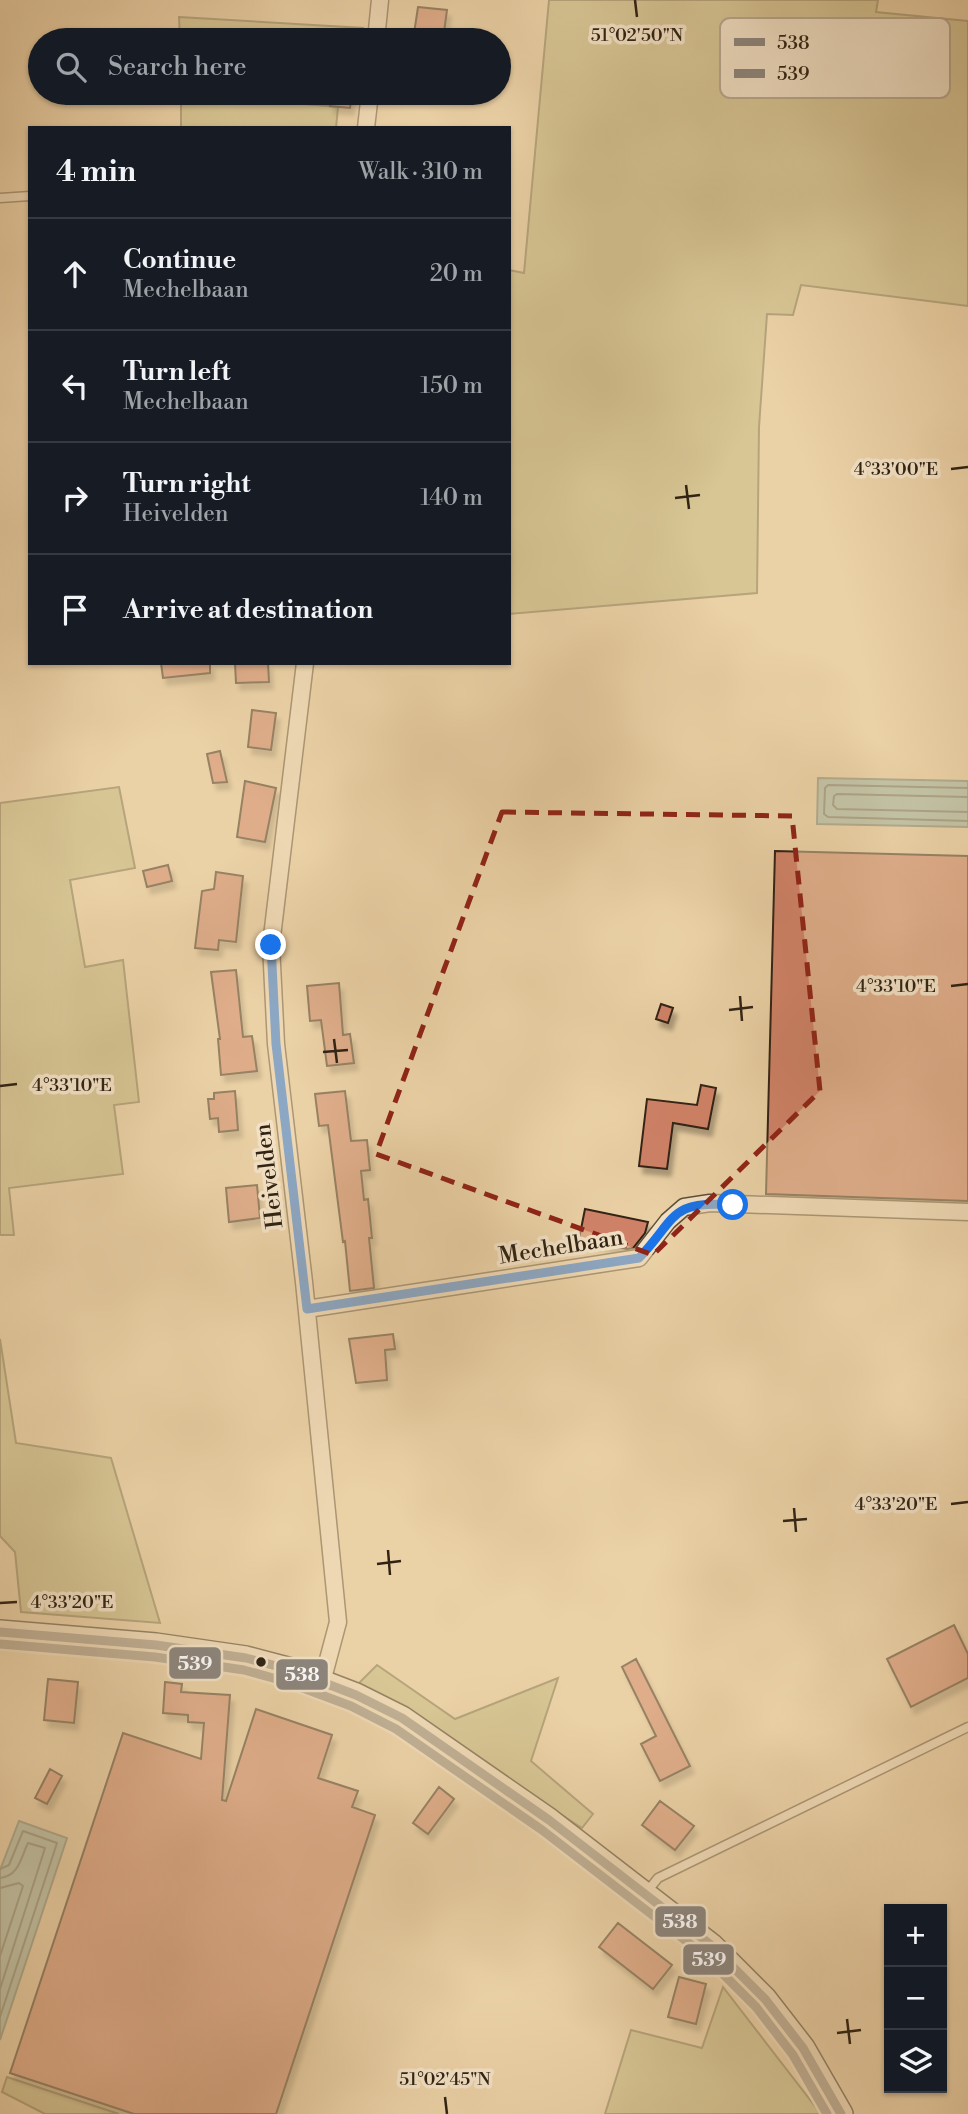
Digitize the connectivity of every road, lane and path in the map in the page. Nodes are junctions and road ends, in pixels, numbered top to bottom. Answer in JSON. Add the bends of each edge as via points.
{"nodes":[{"id":1,"x":380,"y":0,"type":"edge"},
{"id":2,"x":377,"y":28,"type":"edge"},
{"id":3,"x":369,"y":105,"type":"edge"},
{"id":4,"x":366,"y":126,"type":"edge"},
{"id":5,"x":28,"y":197,"type":"edge"},
{"id":6,"x":0,"y":198,"type":"edge"},
{"id":7,"x":305,"y":665,"type":"edge"},
{"id":8,"x":968,"y":1212,"type":"edge"},
{"id":9,"x":307,"y":1309,"type":"junction"},
{"id":10,"x":0,"y":1632,"type":"edge"},
{"id":11,"x":322,"y":1682,"type":"junction"},
{"id":12,"x":968,"y":1727,"type":"edge"},
{"id":13,"x":645,"y":1894,"type":"junction"},
{"id":14,"x":841,"y":2114,"type":"edge"}],
"edges":[{"from":1,"to":2,"type":"street"},
{"from":3,"to":4,"type":"street"},
{"from":5,"to":6,"type":"lane"},
{"from":7,"to":9,"type":"street","name":"Heivelden","via":[[271,945],[276,1044]]},
{"from":8,"to":9,"type":"street","name":"Mechelbaan","via":[[710,1203],[684,1207],[639,1258]]},
{"from":9,"to":11,"type":"street","name":"Heivelden","via":[[338,1622]]},
{"from":10,"to":11,"type":"street","via":[[246,1658]]},
{"from":11,"to":13,"type":"street","via":[[402,1718],[549,1820]]},
{"from":12,"to":13,"type":"lane","via":[[658,1878]]},
{"from":13,"to":14,"type":"street","via":[[711,1945],[765,1999],[803,2048]]}]}
